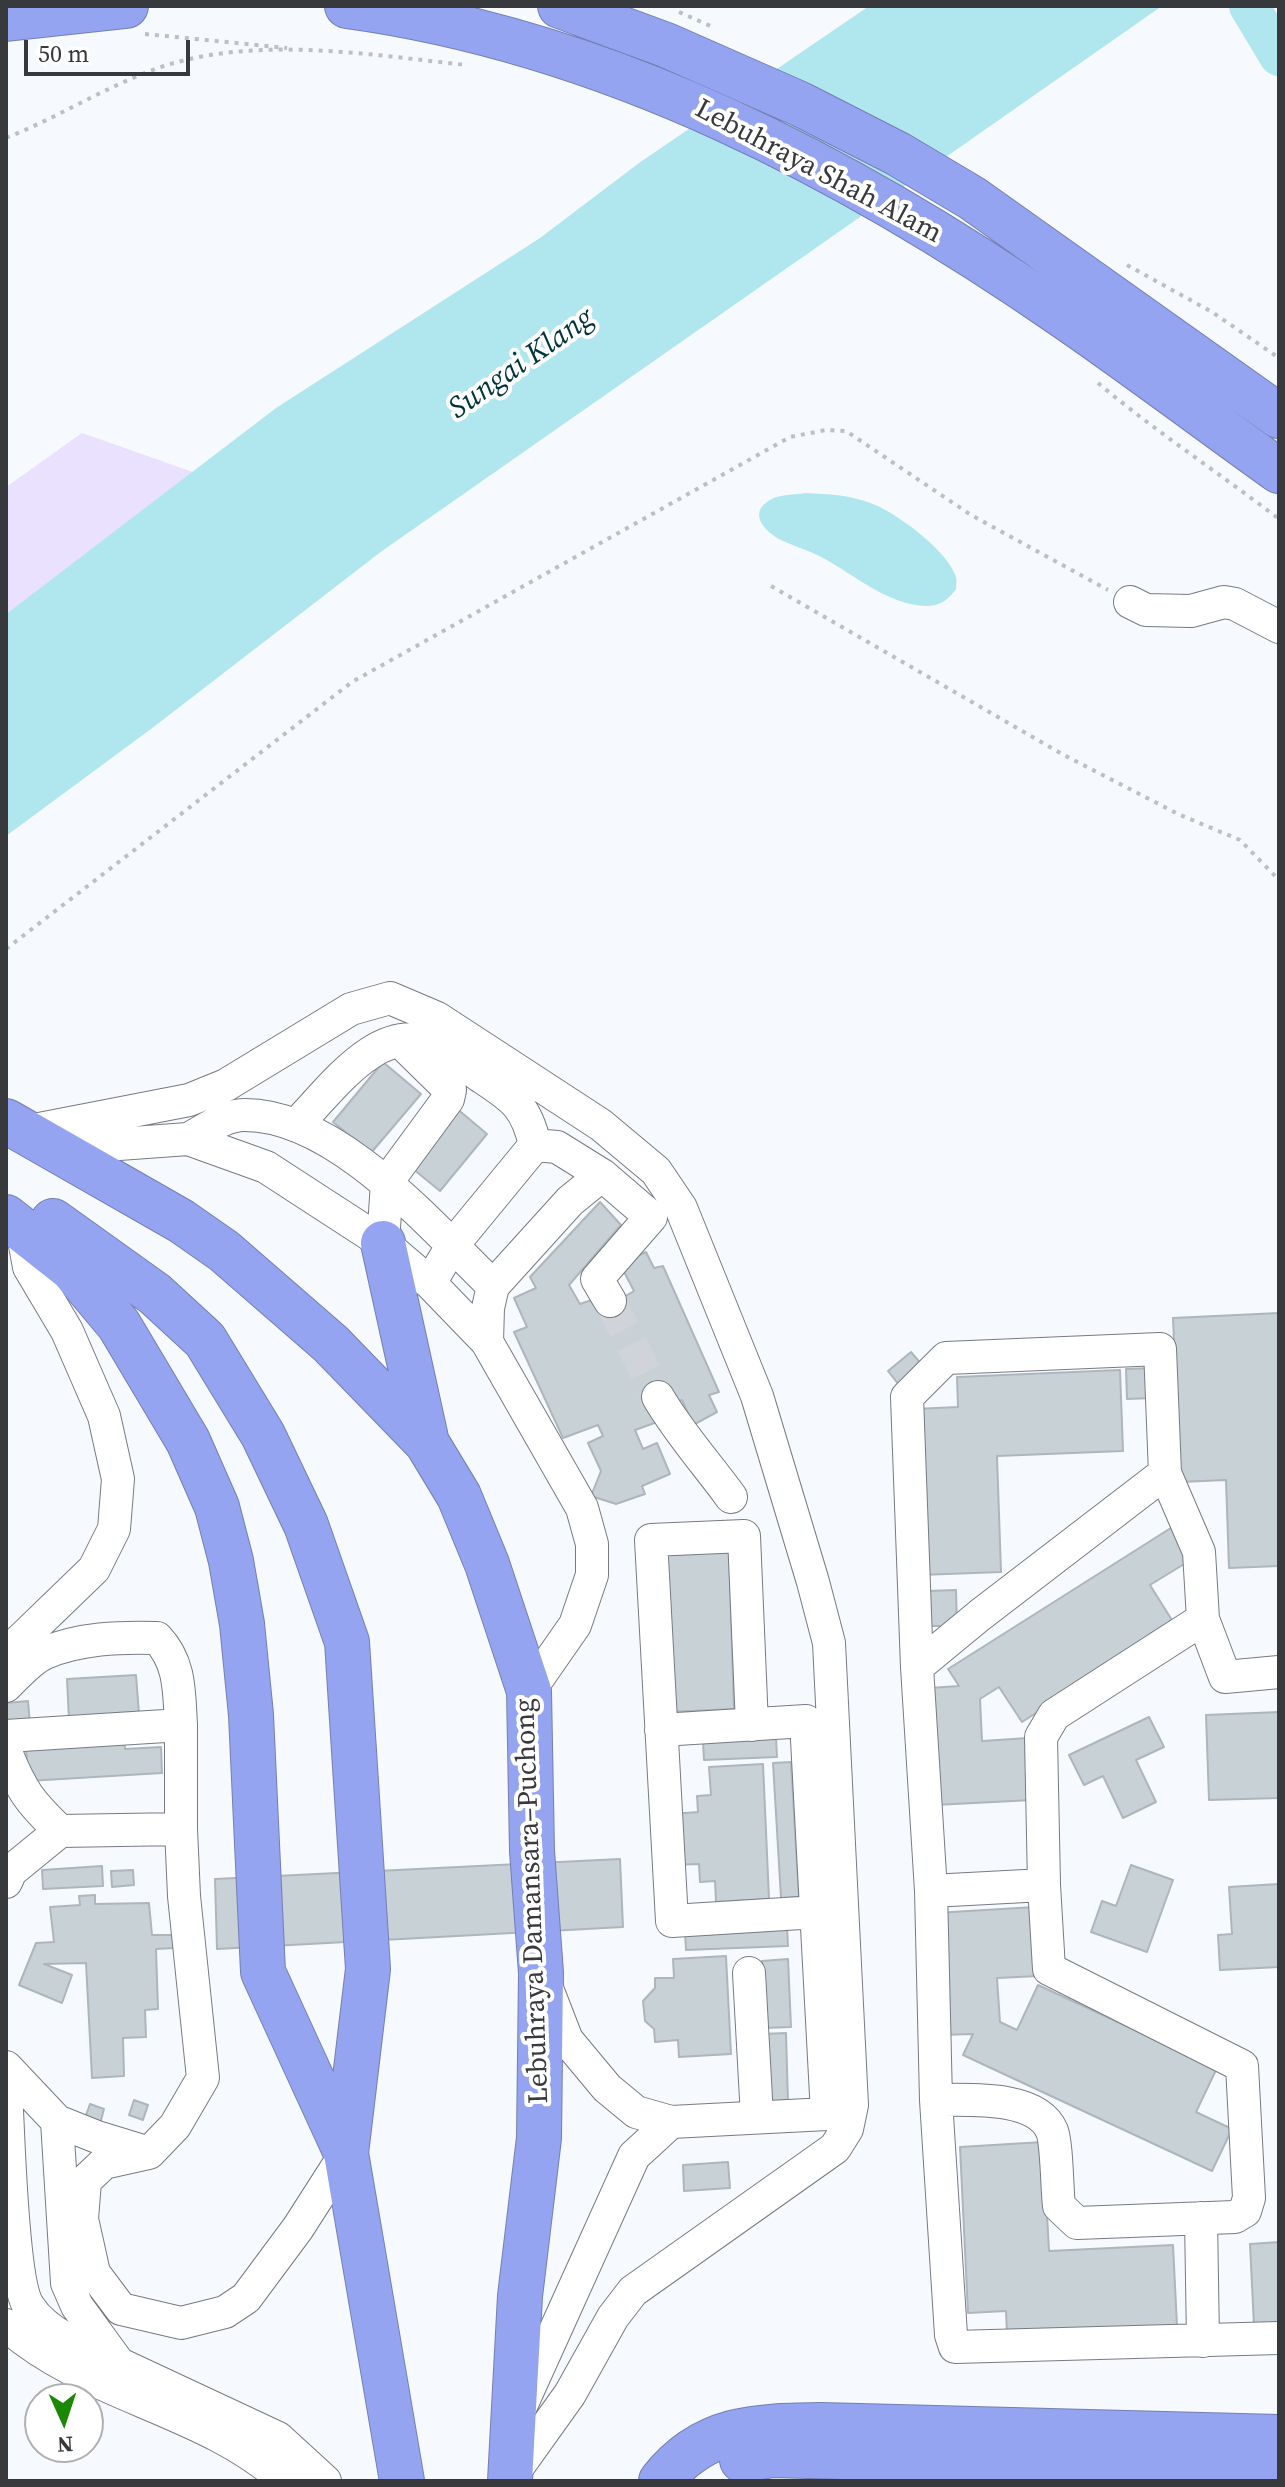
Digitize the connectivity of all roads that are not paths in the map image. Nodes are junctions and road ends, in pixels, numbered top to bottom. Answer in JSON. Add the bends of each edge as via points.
{"nodes":[{"id":1,"x":347,"y":6,"type":"edge"},
{"id":2,"x":560,"y":6,"type":"edge"},
{"id":3,"x":6,"y":19,"type":"edge"},
{"id":4,"x":133,"y":20,"type":"edge"},
{"id":5,"x":1279,"y":416,"type":"edge"},
{"id":6,"x":1279,"y":471,"type":"edge"},
{"id":7,"x":1130,"y":602,"type":"road end"},
{"id":8,"x":1279,"y":627,"type":"edge"},
{"id":9,"x":398,"y":1039,"type":"junction"},
{"id":10,"x":297,"y":1124,"type":"junction"},
{"id":11,"x":24,"y":1132,"type":"edge"},
{"id":12,"x":188,"y":1139,"type":"junction"},
{"id":13,"x":535,"y":1145,"type":"junction"},
{"id":14,"x":602,"y":1175,"type":"junction"},
{"id":15,"x":387,"y":1182,"type":"junction"},
{"id":16,"x":6,"y":1188,"type":"edge"},
{"id":17,"x":14,"y":1223,"type":"edge"},
{"id":18,"x":383,"y":1243,"type":"junction"},
{"id":19,"x":452,"y":1246,"type":"junction"},
{"id":20,"x":430,"y":1283,"type":"junction"},
{"id":21,"x":493,"y":1286,"type":"junction"},
{"id":22,"x":610,"y":1301,"type":"tunnel mouth"},
{"id":23,"x":487,"y":1342,"type":"junction"},
{"id":24,"x":658,"y":1397,"type":"tunnel mouth"},
{"id":25,"x":427,"y":1443,"type":"junction"},
{"id":26,"x":1165,"y":1473,"type":"junction"},
{"id":27,"x":731,"y":1497,"type":"dead end"},
{"id":28,"x":45,"y":1619,"type":"junction"},
{"id":29,"x":1203,"y":1619,"type":"junction"},
{"id":30,"x":6,"y":1654,"type":"edge"},
{"id":31,"x":42,"y":1654,"type":"junction"},
{"id":32,"x":917,"y":1667,"type":"junction"},
{"id":33,"x":1279,"y":1672,"type":"edge"},
{"id":34,"x":6,"y":1686,"type":"edge"},
{"id":35,"x":529,"y":1691,"type":"junction"},
{"id":36,"x":181,"y":1725,"type":"junction"},
{"id":37,"x":752,"y":1725,"type":"junction"},
{"id":38,"x":661,"y":1730,"type":"junction"},
{"id":39,"x":6,"y":1736,"type":"edge"},
{"id":40,"x":6,"y":1752,"type":"edge"},
{"id":41,"x":181,"y":1829,"type":"junction"},
{"id":42,"x":60,"y":1831,"type":"junction"},
{"id":43,"x":6,"y":1882,"type":"edge"},
{"id":44,"x":1044,"y":1885,"type":"junction"},
{"id":45,"x":931,"y":1891,"type":"junction"},
{"id":46,"x":817,"y":1912,"type":"junction"},
{"id":47,"x":541,"y":1973,"type":"junction"},
{"id":48,"x":749,"y":1973,"type":"dead end"},
{"id":49,"x":6,"y":2067,"type":"edge"},
{"id":50,"x":6,"y":2093,"type":"edge"},
{"id":51,"x":936,"y":2100,"type":"junction"},
{"id":52,"x":757,"y":2117,"type":"junction"},
{"id":53,"x":57,"y":2121,"type":"junction"},
{"id":54,"x":671,"y":2122,"type":"junction"},
{"id":55,"x":149,"y":2153,"type":"junction"},
{"id":56,"x":346,"y":2153,"type":"junction"},
{"id":57,"x":1201,"y":2218,"type":"junction"},
{"id":58,"x":6,"y":2325,"type":"edge"},
{"id":59,"x":1279,"y":2338,"type":"edge"},
{"id":60,"x":1203,"y":2341,"type":"junction"},
{"id":61,"x":119,"y":2363,"type":"junction"},
{"id":62,"x":514,"y":2421,"type":"junction"},
{"id":63,"x":1279,"y":2437,"type":"edge"},
{"id":64,"x":1279,"y":2469,"type":"edge"},
{"id":65,"x":510,"y":2480,"type":"edge"},
{"id":66,"x":285,"y":2481,"type":"edge"},
{"id":67,"x":325,"y":2481,"type":"edge"},
{"id":68,"x":402,"y":2481,"type":"edge"},
{"id":69,"x":661,"y":2481,"type":"edge"},
{"id":70,"x":700,"y":2481,"type":"edge"}],
"edges":[{"from":1,"to":6,"type":"highway","name":"Lebuhraya Shah Alam","via":[[481,30],[636,81],[767,140],[965,251]]},
{"from":2,"to":5,"type":"highway","name":"Lebuhraya Shah Alam","via":[[800,104],[1108,272]]},
{"from":3,"to":4,"type":"highway"},
{"from":7,"to":8,"type":"lane","via":[[1146,610],[1191,611],[1224,602]]},
{"from":9,"to":10,"type":"lane","via":[[368,1051]]},
{"from":9,"to":13,"type":"lane","via":[[433,1044],[514,1100],[530,1122]]},
{"from":9,"to":15,"type":"lane","via":[[450,1090]]},
{"from":10,"to":12,"type":"lane","via":[[244,1115],[226,1118]]},
{"from":10,"to":15,"type":"lane"},
{"from":11,"to":12,"type":"lane","via":[[105,1145]]},
{"from":11,"to":25,"type":"highway","name":"Lebuhraya Damansara–Puchong","via":[[224,1251],[331,1344]]},
{"from":11,"to":65,"type":"lane","via":[[189,1100],[226,1085],[351,1009],[390,998],[437,1018],[601,1125],[656,1171],[681,1208],[757,1396],[829,1643],[852,2105],[847,2129],[835,2148],[633,2291]]},
{"from":12,"to":18,"type":"lane","via":[[266,1167]]},
{"from":13,"to":14,"type":"lane","via":[[557,1147]]},
{"from":13,"to":19,"type":"lane"},
{"from":14,"to":21,"type":"lane","via":[[570,1201]]},
{"from":14,"to":22,"type":"lane","via":[[651,1217],[597,1279]]},
{"from":15,"to":18,"type":"lane"},
{"from":15,"to":19,"type":"lane"},
{"from":16,"to":56,"type":"highway","via":[[155,1294],[205,1340],[263,1435],[324,1573],[347,1642],[368,1969]]},
{"from":17,"to":28,"type":"lane","via":[[29,1267],[67,1331],[104,1416],[118,1479],[114,1529],[94,1569]]},
{"from":17,"to":56,"type":"highway","via":[[72,1269],[119,1325],[188,1441],[217,1507],[242,1624],[263,1972]]},
{"from":18,"to":20,"type":"lane"},
{"from":18,"to":25,"type":"highway"},
{"from":19,"to":20,"type":"lane"},
{"from":19,"to":21,"type":"lane"},
{"from":20,"to":23,"type":"lane"},
{"from":21,"to":23,"type":"lane"},
{"from":23,"to":35,"type":"lane","via":[[582,1508],[592,1544],[592,1575],[575,1625]]},
{"from":24,"to":27,"type":"lane"},
{"from":25,"to":35,"type":"highway","name":"Lebuhraya Damansara–Puchong","via":[[459,1496],[487,1564]]},
{"from":26,"to":29,"type":"lane","via":[[1199,1552]]},
{"from":26,"to":32,"type":"lane"},
{"from":26,"to":32,"type":"lane","via":[[1160,1349],[946,1358],[907,1397]]},
{"from":28,"to":30,"type":"lane"},
{"from":28,"to":31,"type":"lane"},
{"from":29,"to":33,"type":"lane","via":[[1225,1677]]},
{"from":29,"to":44,"type":"lane","via":[[1054,1715],[1041,1737]]},
{"from":31,"to":34,"type":"lane"},
{"from":31,"to":36,"type":"lane","via":[[87,1641],[157,1638],[174,1662]]},
{"from":32,"to":45,"type":"lane"},
{"from":35,"to":47,"type":"highway","name":"Lebuhraya Damansara–Puchong"},
{"from":36,"to":39,"type":"lane"},
{"from":36,"to":41,"type":"lane"},
{"from":37,"to":38,"type":"lane"},
{"from":37,"to":38,"type":"lane","via":[[744,1536],[651,1540]]},
{"from":37,"to":46,"type":"lane","via":[[806,1721]]},
{"from":38,"to":46,"type":"lane","via":[[672,1921]]},
{"from":40,"to":42,"type":"lane","via":[[20,1787]]},
{"from":41,"to":42,"type":"lane"},
{"from":41,"to":55,"type":"lane","via":[[203,2078],[175,2126]]},
{"from":42,"to":43,"type":"lane","via":[[11,1871]]},
{"from":44,"to":45,"type":"lane"},
{"from":44,"to":57,"type":"lane","via":[[1049,1969],[1242,2066],[1249,2198],[1245,2211],[1235,2217]]},
{"from":45,"to":51,"type":"lane"},
{"from":46,"to":52,"type":"lane","via":[[827,2114]]},
{"from":47,"to":54,"type":"lane","via":[[567,2040],[607,2088],[636,2112]]},
{"from":47,"to":62,"type":"highway","name":"Lebuhraya Damansara–Puchong","via":[[539,2138],[520,2296]]},
{"from":48,"to":52,"type":"lane"},
{"from":49,"to":53,"type":"lane"},
{"from":50,"to":61,"type":"lane","via":[[18,2272],[27,2306],[49,2329]]},
{"from":51,"to":57,"type":"lane","via":[[1008,2101],[1042,2118],[1052,2131],[1059,2206],[1077,2223]]},
{"from":51,"to":60,"type":"lane","via":[[955,2347]]},
{"from":52,"to":54,"type":"lane"},
{"from":53,"to":55,"type":"lane"},
{"from":53,"to":61,"type":"lane","via":[[67,2283],[77,2306]]},
{"from":54,"to":62,"type":"lane","via":[[634,2156]]},
{"from":55,"to":56,"type":"lane","via":[[104,2163],[85,2181],[82,2219],[94,2273],[121,2309],[181,2323],[225,2312],[246,2298]]},
{"from":56,"to":68,"type":"highway"},
{"from":57,"to":60,"type":"lane"},
{"from":58,"to":66,"type":"lane","via":[[59,2363],[226,2438]]},
{"from":59,"to":60,"type":"lane"},
{"from":61,"to":67,"type":"lane","via":[[278,2438]]},
{"from":62,"to":65,"type":"highway","name":"Lebuhraya Damansara–Puchong"},
{"from":63,"to":69,"type":"highway","via":[[770,2426],[716,2437],[693,2449]]},
{"from":64,"to":70,"type":"highway","via":[[772,2455],[728,2464]]}]}
